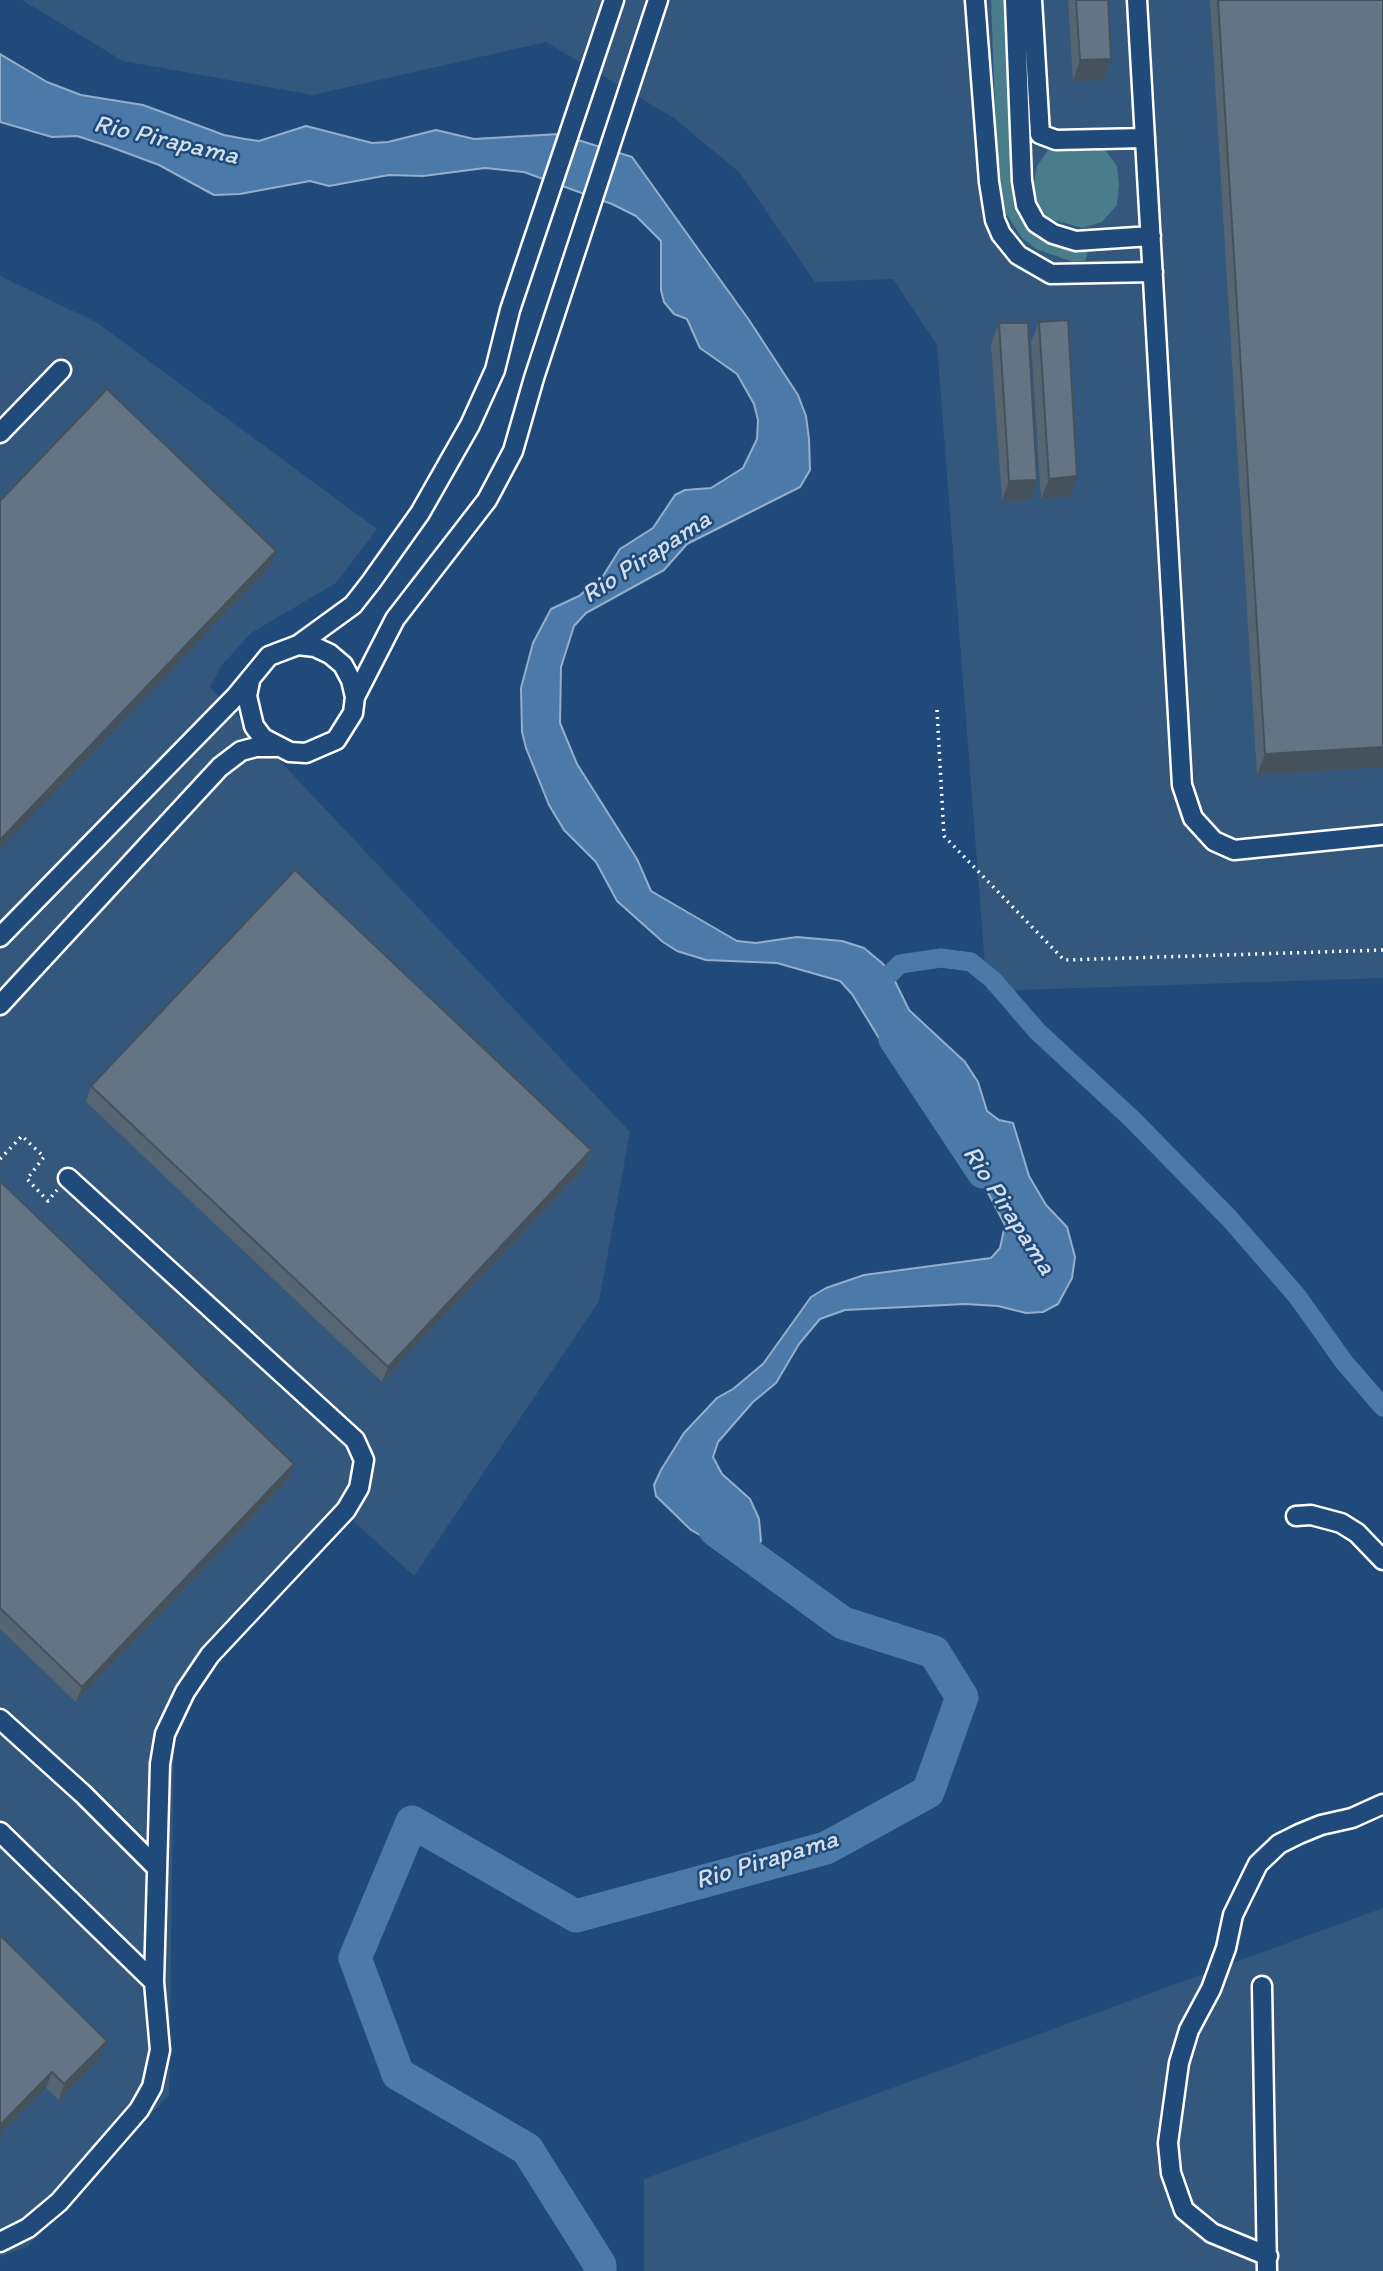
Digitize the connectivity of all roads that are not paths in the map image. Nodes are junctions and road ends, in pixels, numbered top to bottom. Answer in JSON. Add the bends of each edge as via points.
{"nodes":[{"id":1,"x":614,"y":0,"type":"edge"},
{"id":2,"x":658,"y":0,"type":"edge"},
{"id":3,"x":975,"y":0,"type":"edge"},
{"id":4,"x":1015,"y":0,"type":"edge"},
{"id":5,"x":1032,"y":0,"type":"edge"},
{"id":6,"x":1136,"y":0,"type":"edge"},
{"id":7,"x":1145,"y":138,"type":"junction"},
{"id":8,"x":1151,"y":236,"type":"junction"},
{"id":9,"x":1153,"y":272,"type":"junction"},
{"id":10,"x":61,"y":370,"type":"dead end"},
{"id":11,"x":0,"y":433,"type":"edge"},
{"id":12,"x":298,"y":645,"type":"junction"},
{"id":13,"x":250,"y":681,"type":"junction"},
{"id":14,"x":355,"y":696,"type":"junction"},
{"id":15,"x":275,"y":747,"type":"junction"},
{"id":16,"x":1383,"y":835,"type":"edge"},
{"id":17,"x":0,"y":937,"type":"edge"},
{"id":18,"x":0,"y":1005,"type":"edge"},
{"id":19,"x":68,"y":1178,"type":"road end"},
{"id":20,"x":1296,"y":1516,"type":"dead end"},
{"id":21,"x":1383,"y":1560,"type":"edge"},
{"id":22,"x":0,"y":1719,"type":"edge"},
{"id":23,"x":1383,"y":1804,"type":"edge"},
{"id":24,"x":0,"y":1832,"type":"edge"},
{"id":25,"x":157,"y":1868,"type":"junction"},
{"id":26,"x":154,"y":1982,"type":"junction"},
{"id":27,"x":1262,"y":1986,"type":"dead end"},
{"id":28,"x":0,"y":2242,"type":"edge"},
{"id":29,"x":1268,"y":2264,"type":"edge"}],
"edges":[{"from":1,"to":12,"type":"street","via":[[510,310],[495,370],[456,451],[420,513],[353,605]]},
{"from":2,"to":14,"type":"street","via":[[513,451],[456,544],[395,619]]},
{"from":3,"to":9,"type":"street","via":[[989,183],[1001,234],[1018,255],[1051,274]]},
{"from":4,"to":8,"type":"street","via":[[1022,181],[1026,205],[1036,223],[1076,241]]},
{"from":5,"to":7,"type":"street","via":[[1040,134],[1056,140]]},
{"from":6,"to":7,"type":"street"},
{"from":7,"to":8,"type":"street"},
{"from":8,"to":9,"type":"street"},
{"from":9,"to":16,"type":"street","via":[[1182,785],[1193,818],[1214,841],[1234,850]]},
{"from":10,"to":11,"type":"street"},
{"from":12,"to":13,"type":"street","via":[[269,656]]},
{"from":12,"to":14,"type":"street","via":[[315,647],[343,665]]},
{"from":13,"to":15,"type":"street","via":[[247,696],[254,726]]},
{"from":13,"to":17,"type":"street"},
{"from":14,"to":15,"type":"street","via":[[353,713],[336,740],[306,753]]},
{"from":15,"to":18,"type":"street","via":[[241,751],[220,767]]},
{"from":19,"to":25,"type":"street","via":[[355,1440],[364,1460],[359,1488],[346,1510],[210,1655],[185,1692],[165,1734],[160,1764]]},
{"from":20,"to":21,"type":"street","via":[[1341,1523]]},
{"from":22,"to":25,"type":"street"},
{"from":23,"to":29,"type":"street","via":[[1299,1834],[1279,1844],[1258,1864],[1233,1915],[1212,1989],[1189,2030],[1179,2063],[1168,2143],[1171,2173],[1184,2210],[1212,2233]]},
{"from":24,"to":26,"type":"street"},
{"from":25,"to":26,"type":"street"},
{"from":26,"to":28,"type":"street","via":[[160,2050],[152,2087],[139,2110],[59,2202],[28,2228]]},
{"from":27,"to":29,"type":"street"}]}
